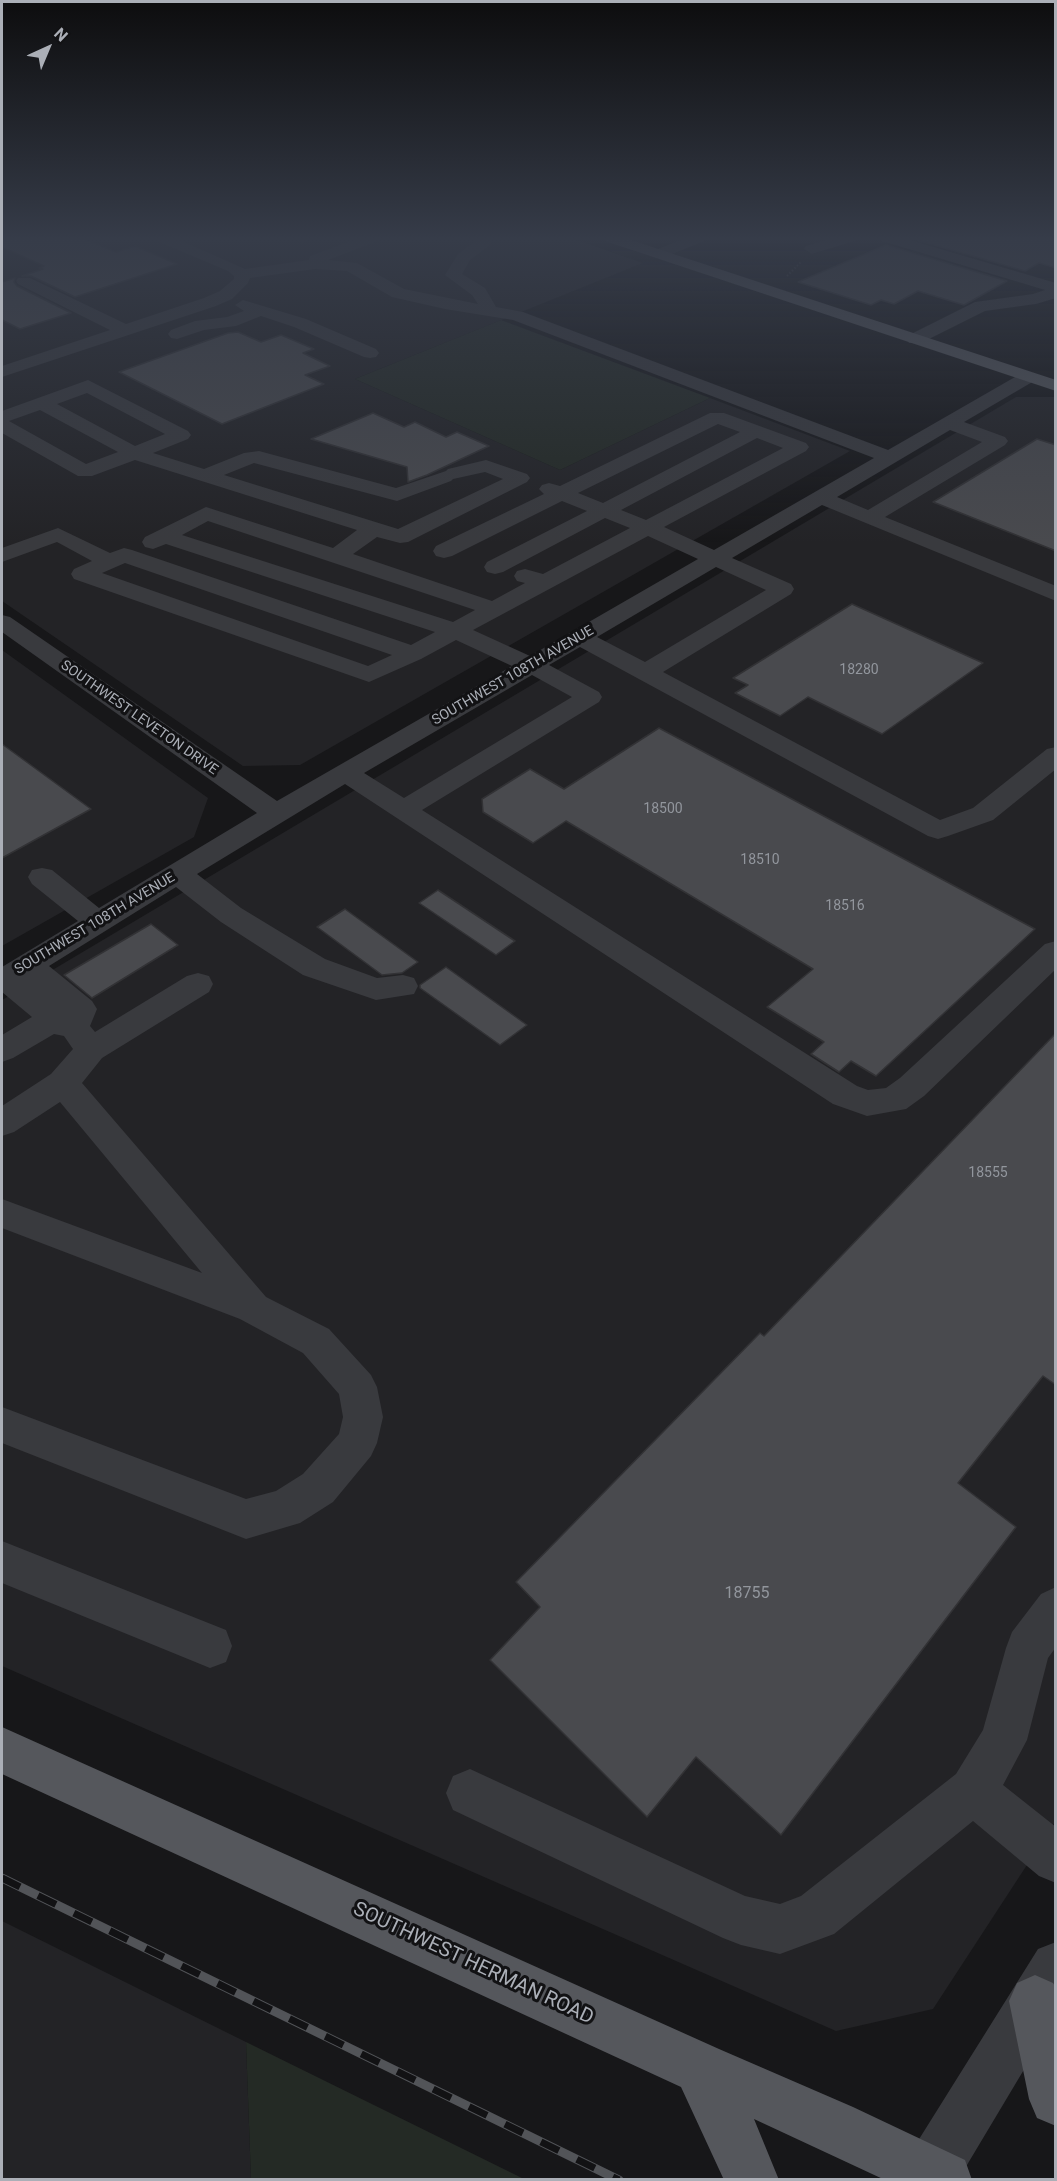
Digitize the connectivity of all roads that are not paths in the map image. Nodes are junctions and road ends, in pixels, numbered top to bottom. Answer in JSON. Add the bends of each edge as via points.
{"nodes":[{"id":1,"x":101,"y":340,"type":"edge"},
{"id":2,"x":339,"y":340,"type":"edge"},
{"id":3,"x":580,"y":340,"type":"edge"},
{"id":4,"x":917,"y":340,"type":"edge"},
{"id":5,"x":11,"y":353,"type":"dead end"},
{"id":6,"x":63,"y":353,"type":"junction"},
{"id":7,"x":370,"y":353,"type":"dead end"},
{"id":8,"x":33,"y":371,"type":"junction"},
{"id":9,"x":2,"y":372,"type":"edge"},
{"id":10,"x":1028,"y":377,"type":"junction"},
{"id":11,"x":1056,"y":386,"type":"edge"},
{"id":12,"x":88,"y":387,"type":"junction"},
{"id":13,"x":41,"y":403,"type":"junction"},
{"id":14,"x":2,"y":417,"type":"edge"},
{"id":15,"x":948,"y":423,"type":"junction"},
{"id":16,"x":2,"y":425,"type":"edge"},
{"id":17,"x":757,"y":431,"type":"junction"},
{"id":18,"x":134,"y":453,"type":"junction"},
{"id":19,"x":890,"y":457,"type":"junction"},
{"id":20,"x":195,"y":474,"type":"junction"},
{"id":21,"x":520,"y":478,"type":"junction"},
{"id":22,"x":561,"y":494,"type":"junction"},
{"id":23,"x":820,"y":497,"type":"junction"},
{"id":24,"x":604,"y":510,"type":"junction"},
{"id":25,"x":869,"y":518,"type":"junction"},
{"id":26,"x":646,"y":528,"type":"junction"},
{"id":27,"x":372,"y":530,"type":"junction"},
{"id":28,"x":165,"y":536,"type":"junction"},
{"id":29,"x":400,"y":537,"type":"junction"},
{"id":30,"x":444,"y":551,"type":"junction"},
{"id":31,"x":2,"y":556,"type":"edge"},
{"id":32,"x":336,"y":556,"type":"junction"},
{"id":33,"x":716,"y":558,"type":"junction"},
{"id":34,"x":117,"y":559,"type":"junction"},
{"id":35,"x":495,"y":567,"type":"junction"},
{"id":36,"x":545,"y":582,"type":"junction"},
{"id":37,"x":1056,"y":594,"type":"edge"},
{"id":38,"x":494,"y":609,"type":"junction"},
{"id":39,"x":2,"y":622,"type":"edge"},
{"id":40,"x":456,"y":631,"type":"junction"},
{"id":41,"x":580,"y":637,"type":"junction"},
{"id":42,"x":413,"y":654,"type":"junction"},
{"id":43,"x":531,"y":665,"type":"junction"},
{"id":44,"x":646,"y":672,"type":"junction"},
{"id":45,"x":1056,"y":755,"type":"edge"},
{"id":46,"x":346,"y":773,"type":"junction"},
{"id":47,"x":403,"y":810,"type":"junction"},
{"id":48,"x":276,"y":813,"type":"junction"},
{"id":49,"x":178,"y":874,"type":"junction"},
{"id":50,"x":42,"y":877,"type":"dead end"},
{"id":51,"x":99,"y":922,"type":"junction"},
{"id":52,"x":1056,"y":951,"type":"edge"},
{"id":53,"x":13,"y":975,"type":"edge"},
{"id":54,"x":198,"y":984,"type":"dead end"},
{"id":55,"x":403,"y":986,"type":"dead end"},
{"id":56,"x":73,"y":1032,"type":"junction"},
{"id":57,"x":2,"y":1050,"type":"edge"},
{"id":58,"x":63,"y":1083,"type":"junction"},
{"id":59,"x":2,"y":1123,"type":"edge"},
{"id":60,"x":2,"y":1213,"type":"edge"},
{"id":61,"x":253,"y":1308,"type":"junction"},
{"id":62,"x":2,"y":1425,"type":"edge"},
{"id":63,"x":2,"y":1562,"type":"edge"},
{"id":64,"x":1056,"y":1609,"type":"edge"},
{"id":65,"x":210,"y":1646,"type":"dead end"},
{"id":66,"x":2,"y":1750,"type":"edge"},
{"id":67,"x":973,"y":1791,"type":"junction"},
{"id":68,"x":470,"y":1793,"type":"dead end"},
{"id":69,"x":1056,"y":1859,"type":"edge"},
{"id":70,"x":1045,"y":1984,"type":"edge"},
{"id":71,"x":700,"y":2068,"type":"junction"},
{"id":72,"x":1056,"y":2099,"type":"edge"},
{"id":73,"x":934,"y":2177,"type":"edge"},
{"id":74,"x":752,"y":2180,"type":"edge"}],
"edges":[{"from":1,"to":6,"type":"street"},
{"from":2,"to":7,"type":"street"},
{"from":3,"to":19,"type":"street"},
{"from":4,"to":10,"type":"main road"},
{"from":5,"to":8,"type":"street"},
{"from":6,"to":8,"type":"street"},
{"from":6,"to":12,"type":"street","via":[[98,354]]},
{"from":8,"to":9,"type":"street"},
{"from":10,"to":11,"type":"main road"},
{"from":10,"to":15,"type":"street","name":"SOUTHWEST 108TH AVENUE"},
{"from":12,"to":13,"type":"street"},
{"from":12,"to":18,"type":"street","via":[[181,435]]},
{"from":13,"to":14,"type":"street"},
{"from":13,"to":18,"type":"street"},
{"from":15,"to":19,"type":"street","name":"SOUTHWEST 108TH AVENUE"},
{"from":15,"to":25,"type":"street","via":[[998,441]]},
{"from":16,"to":18,"type":"street","via":[[85,472]]},
{"from":17,"to":22,"type":"street","via":[[717,417]]},
{"from":17,"to":24,"type":"street"},
{"from":17,"to":26,"type":"street","via":[[800,447]]},
{"from":18,"to":20,"type":"street"},
{"from":19,"to":23,"type":"street","name":"SOUTHWEST 108TH AVENUE"},
{"from":20,"to":21,"type":"street","via":[[259,457],[397,495],[486,466]]},
{"from":20,"to":27,"type":"street"},
{"from":21,"to":22,"type":"street"},
{"from":21,"to":29,"type":"street"},
{"from":22,"to":24,"type":"street"},
{"from":22,"to":30,"type":"street"},
{"from":23,"to":25,"type":"street"},
{"from":23,"to":33,"type":"street","name":"SOUTHWEST 108TH AVENUE"},
{"from":24,"to":26,"type":"street"},
{"from":24,"to":35,"type":"street"},
{"from":25,"to":37,"type":"street"},
{"from":26,"to":33,"type":"street"},
{"from":26,"to":36,"type":"street"},
{"from":27,"to":29,"type":"street"},
{"from":27,"to":32,"type":"street"},
{"from":28,"to":32,"type":"street","via":[[206,513]]},
{"from":28,"to":34,"type":"street"},
{"from":28,"to":40,"type":"street"},
{"from":29,"to":30,"type":"street"},
{"from":30,"to":35,"type":"street"},
{"from":31,"to":34,"type":"street","via":[[58,534]]},
{"from":32,"to":38,"type":"street"},
{"from":33,"to":41,"type":"street","name":"SOUTHWEST 108TH AVENUE"},
{"from":33,"to":44,"type":"street","via":[[783,589]]},
{"from":34,"to":42,"type":"street"},
{"from":34,"to":42,"type":"street","via":[[82,574],[369,675]]},
{"from":35,"to":36,"type":"street"},
{"from":36,"to":38,"type":"street"},
{"from":38,"to":40,"type":"street"},
{"from":39,"to":48,"type":"street","name":"SOUTHWEST LEVETON DRIVE"},
{"from":40,"to":42,"type":"street"},
{"from":40,"to":43,"type":"street"},
{"from":41,"to":43,"type":"street","name":"SOUTHWEST 108TH AVENUE"},
{"from":41,"to":44,"type":"street"},
{"from":43,"to":46,"type":"street","name":"SOUTHWEST 108TH AVENUE"},
{"from":43,"to":47,"type":"street","via":[[590,697]]},
{"from":44,"to":45,"type":"street","via":[[939,830],[983,814]]},
{"from":46,"to":47,"type":"street"},
{"from":46,"to":48,"type":"street","name":"SOUTHWEST 108TH AVENUE"},
{"from":47,"to":52,"type":"street","via":[[845,1095],[867,1103],[894,1100],[912,1088]]},
{"from":48,"to":49,"type":"street","name":"SOUTHWEST 108TH AVENUE"},
{"from":49,"to":51,"type":"street","name":"SOUTHWEST 108TH AVENUE"},
{"from":49,"to":55,"type":"street","via":[[231,915],[314,967],[376,989]]},
{"from":50,"to":51,"type":"street"},
{"from":51,"to":53,"type":"street","name":"SOUTHWEST 108TH AVENUE"},
{"from":53,"to":56,"type":"street"},
{"from":54,"to":56,"type":"street"},
{"from":56,"to":57,"type":"street"},
{"from":56,"to":58,"type":"street"},
{"from":58,"to":59,"type":"street"},
{"from":58,"to":61,"type":"street"},
{"from":60,"to":61,"type":"street"},
{"from":61,"to":62,"type":"street","via":[[316,1341],[357,1387],[363,1417],[357,1443],[318,1488],[285,1509],[246,1519]]},
{"from":63,"to":65,"type":"street"},
{"from":64,"to":67,"type":"street","via":[[1028,1648],[1004,1740]]},
{"from":66,"to":71,"type":"main road","name":"SOUTHWEST HERMAN ROAD"},
{"from":67,"to":68,"type":"street","via":[[816,1916],[780,1929],[741,1920]]},
{"from":67,"to":69,"type":"street"},
{"from":70,"to":72,"type":"main road"},
{"from":70,"to":73,"type":"street"},
{"from":71,"to":73,"type":"main road","name":"SOUTHWEST HERMAN ROAD","via":[[834,2126]]},
{"from":71,"to":74,"type":"main road"}]}
